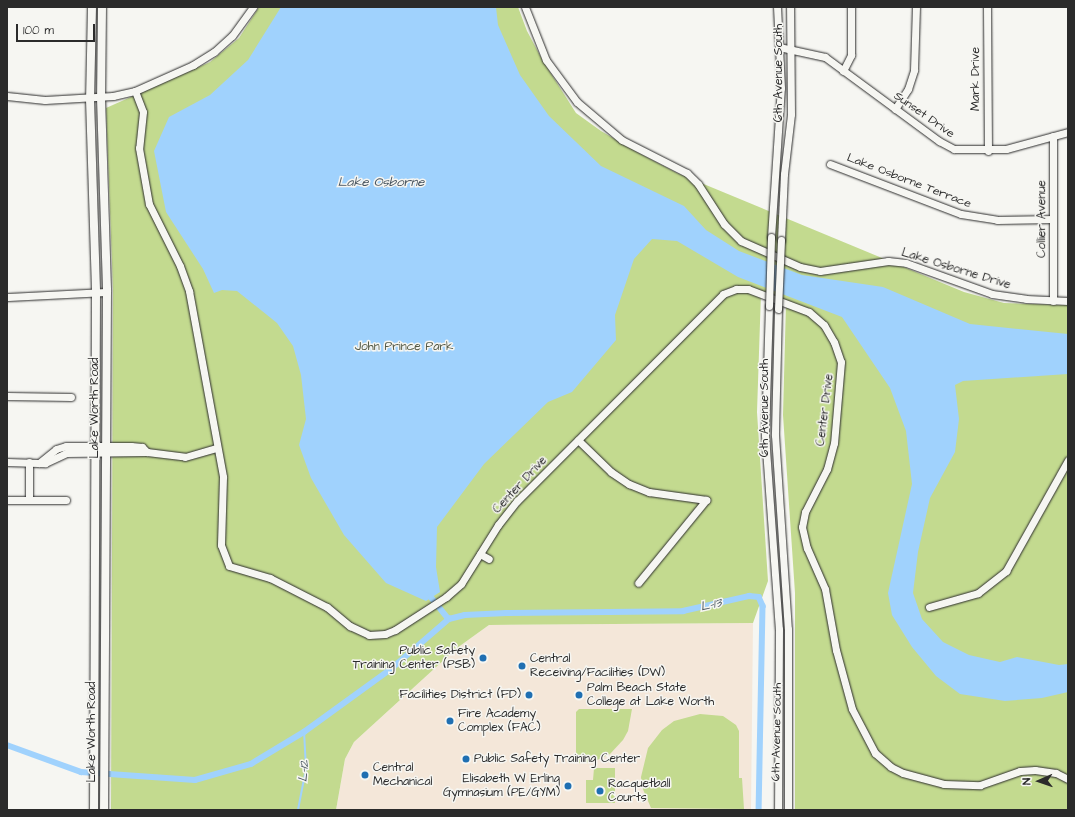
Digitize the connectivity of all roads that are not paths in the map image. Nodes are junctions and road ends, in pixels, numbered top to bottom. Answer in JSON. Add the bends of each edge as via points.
{"nodes":[{"id":1,"x":92,"y":7,"type":"edge"},
{"id":2,"x":102,"y":7,"type":"edge"},
{"id":3,"x":253,"y":7,"type":"edge"},
{"id":4,"x":525,"y":7,"type":"edge"},
{"id":5,"x":777,"y":7,"type":"edge"},
{"id":6,"x":790,"y":7,"type":"edge"},
{"id":7,"x":851,"y":7,"type":"edge"},
{"id":8,"x":916,"y":7,"type":"edge"},
{"id":9,"x":987,"y":7,"type":"edge"},
{"id":10,"x":779,"y":48,"type":"junction"},
{"id":11,"x":790,"y":50,"type":"junction"},
{"id":12,"x":843,"y":71,"type":"junction"},
{"id":13,"x":135,"y":91,"type":"junction"},
{"id":14,"x":7,"y":96,"type":"edge"},
{"id":15,"x":90,"y":98,"type":"junction"},
{"id":16,"x":101,"y":98,"type":"junction"},
{"id":17,"x":895,"y":109,"type":"junction"},
{"id":18,"x":1068,"y":132,"type":"edge"},
{"id":19,"x":1053,"y":136,"type":"junction"},
{"id":20,"x":988,"y":151,"type":"junction"},
{"id":21,"x":830,"y":164,"type":"dead end"},
{"id":22,"x":1053,"y":220,"type":"junction"},
{"id":23,"x":96,"y":292,"type":"junction"},
{"id":24,"x":107,"y":292,"type":"junction"},
{"id":25,"x":7,"y":297,"type":"edge"},
{"id":26,"x":1053,"y":301,"type":"junction"},
{"id":27,"x":1068,"y":301,"type":"edge"},
{"id":28,"x":7,"y":396,"type":"edge"},
{"id":29,"x":71,"y":397,"type":"dead end"},
{"id":30,"x":578,"y":440,"type":"junction"},
{"id":31,"x":216,"y":448,"type":"junction"},
{"id":32,"x":96,"y":450,"type":"junction"},
{"id":33,"x":106,"y":450,"type":"junction"},
{"id":34,"x":1068,"y":460,"type":"edge"},
{"id":35,"x":7,"y":462,"type":"edge"},
{"id":36,"x":29,"y":462,"type":"junction"},
{"id":37,"x":7,"y":500,"type":"edge"},
{"id":38,"x":29,"y":500,"type":"junction"},
{"id":39,"x":66,"y":500,"type":"dead end"},
{"id":40,"x":480,"y":554,"type":"junction"},
{"id":41,"x":489,"y":559,"type":"dead end"},
{"id":42,"x":638,"y":583,"type":"dead end"},
{"id":43,"x":929,"y":607,"type":"dead end"},
{"id":44,"x":94,"y":675,"type":"junction"},
{"id":45,"x":104,"y":722,"type":"junction"},
{"id":46,"x":1068,"y":779,"type":"edge"},
{"id":47,"x":94,"y":810,"type":"edge"},
{"id":48,"x":104,"y":810,"type":"edge"},
{"id":49,"x":778,"y":810,"type":"edge"},
{"id":50,"x":788,"y":810,"type":"edge"}],
"edges":[{"from":1,"to":15,"type":"main road","name":"Lake Worth Road"},
{"from":2,"to":16,"type":"main road","name":"Lake Worth Road"},
{"from":3,"to":13,"type":"street","via":[[232,36],[214,52],[193,65]]},
{"from":4,"to":26,"type":"street","name":"Lake Osborne Drive","via":[[546,60],[577,102],[622,140],[687,173],[698,184],[724,224],[741,241],[800,267],[820,271],[888,261],[906,263],[992,294]]},
{"from":5,"to":10,"type":"street","name":"6th Avenue South"},
{"from":6,"to":11,"type":"street","name":"6th Avenue South"},
{"from":7,"to":12,"type":"street","via":[[851,55]]},
{"from":8,"to":17,"type":"street","via":[[914,70],[908,89]]},
{"from":9,"to":20,"type":"street","name":"Mark Drive"},
{"from":10,"to":11,"type":"street","name":"Sunset Drive"},
{"from":10,"to":49,"type":"street","name":"6th Avenue South","bridge":true,"via":[[780,127],[771,237],[765,435],[778,622]]},
{"from":11,"to":12,"type":"street","name":"Sunset Drive","via":[[825,57]]},
{"from":11,"to":50,"type":"street","name":"6th Avenue South","bridge":true,"via":[[791,114],[784,174],[775,435],[788,629]]},
{"from":12,"to":17,"type":"street","name":"Sunset Drive"},
{"from":13,"to":16,"type":"street"},
{"from":13,"to":31,"type":"street","via":[[136,111],[142,116],[138,148],[149,204],[190,291]]},
{"from":14,"to":15,"type":"street","via":[[45,100]]},
{"from":15,"to":16,"type":"street"},
{"from":15,"to":23,"type":"main road","name":"Lake Worth Road"},
{"from":16,"to":24,"type":"main road","name":"Lake Worth Road"},
{"from":17,"to":20,"type":"street","name":"Sunset Drive","via":[[946,146],[958,150]]},
{"from":18,"to":19,"type":"street","name":"Sunset Drive"},
{"from":19,"to":20,"type":"street","name":"Sunset Drive","via":[[1006,150]]},
{"from":19,"to":22,"type":"street","name":"Collier Avenue"},
{"from":21,"to":22,"type":"street","name":"Lake Osborne Terrace","via":[[961,214],[997,220]]},
{"from":22,"to":26,"type":"street","name":"Collier Avenue"},
{"from":23,"to":24,"type":"street"},
{"from":23,"to":25,"type":"street"},
{"from":23,"to":32,"type":"main road","name":"Lake Worth Road"},
{"from":24,"to":33,"type":"main road","name":"Lake Worth Road"},
{"from":26,"to":27,"type":"street","name":"Lake Osborne Drive"},
{"from":28,"to":29,"type":"street"},
{"from":30,"to":40,"type":"street","name":"Center Drive","via":[[517,501],[498,524]]},
{"from":30,"to":42,"type":"street","via":[[611,472],[629,484],[649,492],[706,500]]},
{"from":30,"to":46,"type":"street","name":"Center Drive","via":[[723,294],[736,289],[748,289],[809,312],[824,325],[834,342],[841,362],[841,384],[834,443],[827,469],[804,512],[802,527],[807,548],[824,589],[836,650],[852,709],[863,734],[875,753],[891,767],[918,778],[944,784],[980,784],[1020,771],[1035,770],[1056,773]]},
{"from":31,"to":33,"type":"street","via":[[185,457],[148,452],[142,447]]},
{"from":31,"to":40,"type":"street","name":"Center Drive","via":[[223,477],[221,545],[229,566],[270,578],[327,607],[350,626],[369,635],[385,634],[395,630],[446,597],[461,584]]},
{"from":32,"to":33,"type":"street"},
{"from":32,"to":36,"type":"street","via":[[66,453],[38,463]]},
{"from":32,"to":44,"type":"main road","name":"Lake Worth Road"},
{"from":33,"to":45,"type":"main road","name":"Lake Worth Road"},
{"from":34,"to":43,"type":"street","via":[[1006,571],[978,593]]},
{"from":35,"to":36,"type":"street"},
{"from":36,"to":38,"type":"street"},
{"from":37,"to":38,"type":"street"},
{"from":38,"to":39,"type":"street"},
{"from":40,"to":41,"type":"street"},
{"from":44,"to":45,"type":"main road","via":[[99,685]]},
{"from":44,"to":47,"type":"main road","name":"Lake Worth Road"},
{"from":45,"to":48,"type":"main road","name":"Lake Worth Road"}]}
